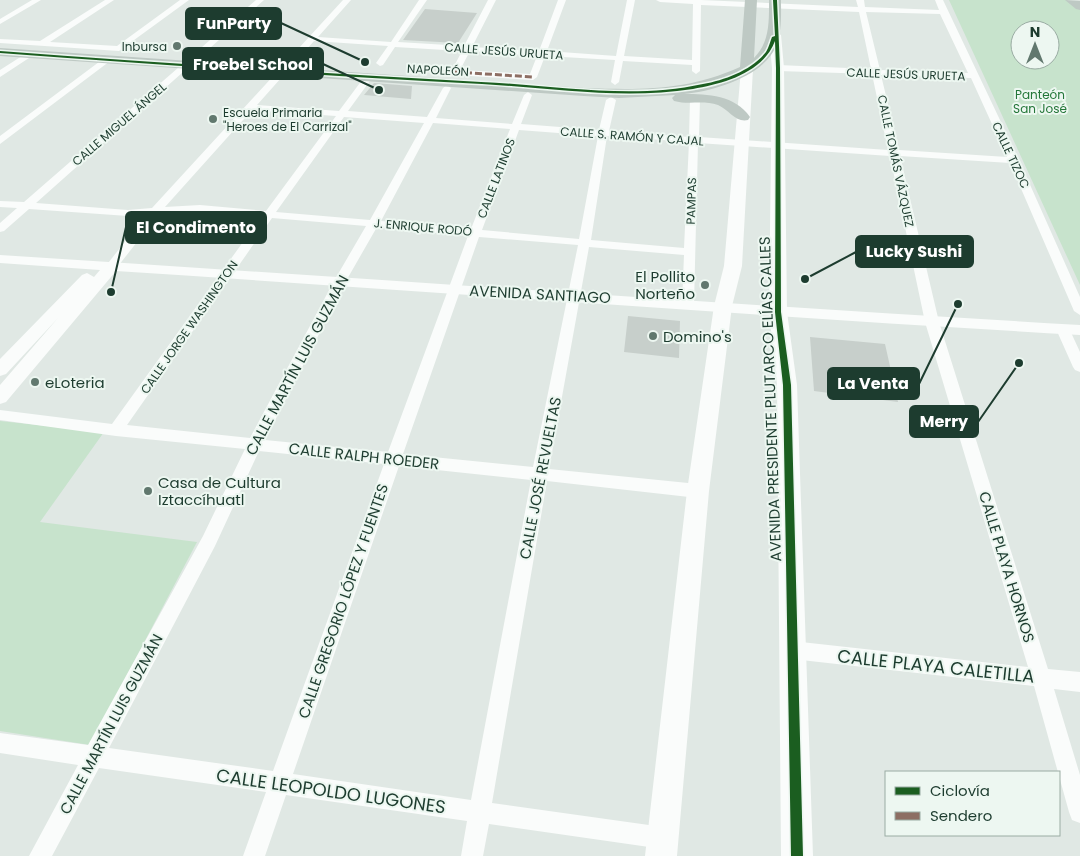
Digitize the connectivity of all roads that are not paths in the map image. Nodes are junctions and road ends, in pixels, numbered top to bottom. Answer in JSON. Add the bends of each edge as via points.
{"nodes":[{"id":1,"x":37,"y":0,"type":"edge"},
{"id":2,"x":110,"y":0,"type":"edge"},
{"id":3,"x":185,"y":0,"type":"edge"},
{"id":4,"x":260,"y":0,"type":"edge"},
{"id":5,"x":347,"y":0,"type":"edge"},
{"id":6,"x":421,"y":0,"type":"edge"},
{"id":7,"x":492,"y":0,"type":"edge"},
{"id":8,"x":562,"y":0,"type":"edge"},
{"id":9,"x":630,"y":0,"type":"edge"},
{"id":10,"x":660,"y":0,"type":"edge"},
{"id":11,"x":939,"y":0,"type":"edge"},
{"id":12,"x":1071,"y":0,"type":"edge"},
{"id":13,"x":696,"y":1,"type":"edge"},
{"id":14,"x":751,"y":3,"type":"edge"},
{"id":15,"x":775,"y":3,"type":"edge"},
{"id":16,"x":861,"y":5,"type":"edge"},
{"id":17,"x":1080,"y":7,"type":"edge"},
{"id":18,"x":943,"y":12,"type":"junction"},
{"id":19,"x":0,"y":22,"type":"edge"},
{"id":20,"x":775,"y":35,"type":"junction"},
{"id":21,"x":312,"y":39,"type":"junction"},
{"id":22,"x":0,"y":42,"type":"edge"},
{"id":23,"x":43,"y":44,"type":"junction"},
{"id":24,"x":394,"y":44,"type":"junction"},
{"id":25,"x":468,"y":48,"type":"junction"},
{"id":26,"x":0,"y":52,"type":"edge"},
{"id":27,"x":542,"y":53,"type":"junction"},
{"id":28,"x":0,"y":56,"type":"edge"},
{"id":29,"x":197,"y":56,"type":"junction"},
{"id":30,"x":25,"y":58,"type":"junction"},
{"id":31,"x":80,"y":58,"type":"junction"},
{"id":32,"x":620,"y":58,"type":"junction"},
{"id":33,"x":106,"y":60,"type":"junction"},
{"id":34,"x":380,"y":63,"type":"dead end"},
{"id":35,"x":696,"y":63,"type":"junction"},
{"id":36,"x":184,"y":67,"type":"junction"},
{"id":37,"x":287,"y":67,"type":"junction"},
{"id":38,"x":778,"y":68,"type":"junction"},
{"id":39,"x":747,"y":69,"type":"junction"},
{"id":40,"x":455,"y":72,"type":"junction"},
{"id":41,"x":696,"y":72,"type":"dead end"},
{"id":42,"x":876,"y":72,"type":"junction"},
{"id":43,"x":0,"y":74,"type":"edge"},
{"id":44,"x":974,"y":76,"type":"junction"},
{"id":45,"x":368,"y":78,"type":"junction"},
{"id":46,"x":447,"y":88,"type":"dead end"},
{"id":47,"x":613,"y":92,"type":"junction"},
{"id":48,"x":528,"y":95,"type":"dead end"},
{"id":49,"x":695,"y":99,"type":"junction"},
{"id":50,"x":250,"y":107,"type":"junction"},
{"id":51,"x":341,"y":114,"type":"junction"},
{"id":52,"x":743,"y":117,"type":"junction"},
{"id":53,"x":430,"y":121,"type":"junction"},
{"id":54,"x":516,"y":128,"type":"junction"},
{"id":55,"x":603,"y":134,"type":"junction"},
{"id":56,"x":693,"y":140,"type":"junction"},
{"id":57,"x":0,"y":141,"type":"edge"},
{"id":58,"x":741,"y":144,"type":"junction"},
{"id":59,"x":778,"y":146,"type":"junction"},
{"id":60,"x":893,"y":153,"type":"junction"},
{"id":61,"x":1014,"y":160,"type":"junction"},
{"id":62,"x":0,"y":204,"type":"edge"},
{"id":63,"x":26,"y":206,"type":"junction"},
{"id":64,"x":156,"y":211,"type":"junction"},
{"id":65,"x":269,"y":214,"type":"junction"},
{"id":66,"x":374,"y":223,"type":"junction"},
{"id":67,"x":0,"y":229,"type":"edge"},
{"id":68,"x":476,"y":232,"type":"junction"},
{"id":69,"x":584,"y":242,"type":"junction"},
{"id":70,"x":689,"y":252,"type":"junction"},
{"id":71,"x":0,"y":259,"type":"edge"},
{"id":72,"x":105,"y":266,"type":"junction"},
{"id":73,"x":226,"y":274,"type":"junction"},
{"id":74,"x":340,"y":281,"type":"junction"},
{"id":75,"x":453,"y":289,"type":"junction"},
{"id":76,"x":575,"y":296,"type":"junction"},
{"id":77,"x":688,"y":304,"type":"junction"},
{"id":78,"x":724,"y":306,"type":"junction"},
{"id":79,"x":1080,"y":311,"type":"edge"},
{"id":80,"x":778,"y":312,"type":"junction"},
{"id":81,"x":932,"y":322,"type":"junction"},
{"id":82,"x":1063,"y":329,"type":"junction"},
{"id":83,"x":1080,"y":330,"type":"edge"},
{"id":84,"x":1080,"y":367,"type":"edge"},
{"id":85,"x":0,"y":370,"type":"edge"},
{"id":86,"x":0,"y":397,"type":"edge"},
{"id":87,"x":0,"y":415,"type":"edge"},
{"id":88,"x":116,"y":430,"type":"junction"},
{"id":89,"x":255,"y":444,"type":"junction"},
{"id":90,"x":392,"y":459,"type":"junction"},
{"id":91,"x":540,"y":474,"type":"junction"},
{"id":92,"x":698,"y":491,"type":"junction"},
{"id":93,"x":792,"y":650,"type":"junction"},
{"id":94,"x":1041,"y":678,"type":"junction"},
{"id":95,"x":1080,"y":682,"type":"edge"},
{"id":96,"x":0,"y":743,"type":"edge"},
{"id":97,"x":95,"y":756,"type":"junction"},
{"id":98,"x":280,"y":783,"type":"junction"},
{"id":99,"x":1080,"y":812,"type":"edge"},
{"id":100,"x":480,"y":813,"type":"junction"},
{"id":101,"x":662,"y":847,"type":"edge"},
{"id":102,"x":40,"y":856,"type":"edge"},
{"id":103,"x":254,"y":856,"type":"edge"},
{"id":104,"x":472,"y":856,"type":"edge"},
{"id":105,"x":796,"y":856,"type":"edge"}],
"edges":[{"from":1,"to":19,"type":"street"},
{"from":2,"to":23,"type":"street"},
{"from":3,"to":23,"type":"street","name":"NAPOLEÓN","via":[[119,49]]},
{"from":4,"to":29,"type":"street","name":"CALLE MIGUEL ÁNGEL"},
{"from":5,"to":21,"type":"street"},
{"from":6,"to":24,"type":"street"},
{"from":7,"to":25,"type":"street"},
{"from":8,"to":27,"type":"street"},
{"from":9,"to":32,"type":"street","name":"CALLE JOSÉ REVUELTAS"},
{"from":10,"to":13,"type":"street"},
{"from":11,"to":18,"type":"street","name":"CALLE TIZOC"},
{"from":12,"to":17,"type":"main road"},
{"from":13,"to":14,"type":"street"},
{"from":13,"to":35,"type":"street"},
{"from":14,"to":15,"type":"street"},
{"from":14,"to":39,"type":"main road","name":"AVENIDA PRESIDENTE PLUTARCO ELÍAS CALLES"},
{"from":15,"to":16,"type":"street"},
{"from":15,"to":20,"type":"main road","name":"AVENIDA PRESIDENTE PLUTARCO ELÍAS CALLES"},
{"from":16,"to":18,"type":"street"},
{"from":16,"to":42,"type":"street","name":"CALLE TOMÁS VÁZQUEZ"},
{"from":18,"to":44,"type":"street","name":"CALLE TIZOC"},
{"from":20,"to":38,"type":"main road","name":"AVENIDA PRESIDENTE PLUTARCO ELÍAS CALLES"},
{"from":20,"to":39,"type":"main road","name":"NAPOLEÓN","via":[[767,53]]},
{"from":21,"to":24,"type":"street","name":"CALLE JESÚS URUETA"},
{"from":21,"to":37,"type":"street"},
{"from":22,"to":23,"type":"street","name":"NAPOLEÓN"},
{"from":22,"to":29,"type":"main road","name":"NAPOLEÓN"},
{"from":24,"to":25,"type":"street","name":"CALLE JESÚS URUETA"},
{"from":24,"to":34,"type":"street"},
{"from":25,"to":27,"type":"street","name":"CALLE JESÚS URUETA"},
{"from":25,"to":40,"type":"street"},
{"from":26,"to":31,"type":"main road","name":"NAPOLEÓN"},
{"from":27,"to":32,"type":"street","name":"CALLE JESÚS URUETA"},
{"from":27,"to":40,"type":"street","name":"NAPOLEÓN","via":[[533,75]]},
{"from":28,"to":30,"type":"street","name":"NAPOLEÓN"},
{"from":29,"to":36,"type":"street","name":"CALLE MIGUEL ÁNGEL"},
{"from":29,"to":37,"type":"main road","name":"NAPOLEÓN"},
{"from":30,"to":31,"type":"street","name":"NAPOLEÓN"},
{"from":30,"to":43,"type":"street"},
{"from":31,"to":33,"type":"main road","name":"NAPOLEÓN"},
{"from":32,"to":35,"type":"street","name":"CALLE JESÚS URUETA"},
{"from":32,"to":47,"type":"street","name":"CALLE JOSÉ REVUELTAS"},
{"from":33,"to":36,"type":"main road","name":"NAPOLEÓN"},
{"from":33,"to":57,"type":"street"},
{"from":35,"to":41,"type":"street"},
{"from":36,"to":37,"type":"main road","name":"NAPOLEÓN"},
{"from":36,"to":63,"type":"street","name":"CALLE MIGUEL ÁNGEL"},
{"from":37,"to":40,"type":"main road","name":"NAPOLEÓN"},
{"from":37,"to":45,"type":"main road","name":"NAPOLEÓN"},
{"from":37,"to":50,"type":"street"},
{"from":38,"to":42,"type":"street","name":"CALLE JESÚS URUETA"},
{"from":38,"to":59,"type":"main road","name":"AVENIDA PRESIDENTE PLUTARCO ELÍAS CALLES"},
{"from":39,"to":47,"type":"main road","name":"NAPOLEÓN","via":[[682,89]]},
{"from":39,"to":52,"type":"main road","name":"AVENIDA PRESIDENTE PLUTARCO ELÍAS CALLES"},
{"from":42,"to":44,"type":"street","name":"CALLE JESÚS URUETA"},
{"from":42,"to":60,"type":"street","name":"CALLE TOMÁS VÁZQUEZ"},
{"from":44,"to":61,"type":"street","name":"CALLE TIZOC"},
{"from":45,"to":47,"type":"main road","name":"NAPOLEÓN"},
{"from":45,"to":51,"type":"street","name":"CALLE JORGE WASHINGTON"},
{"from":46,"to":53,"type":"street","name":"CALLE MARTÍN LUIS GUZMÁN"},
{"from":47,"to":49,"type":"main road"},
{"from":47,"to":55,"type":"street","name":"CALLE JOSÉ REVUELTAS"},
{"from":48,"to":54,"type":"street","name":"CALLE LATINOS"},
{"from":49,"to":52,"type":"main road","via":[[724,102]]},
{"from":49,"to":56,"type":"street","name":"PAMPAS"},
{"from":50,"to":51,"type":"street","name":"CALLE S. RAMÓN Y CAJAL"},
{"from":50,"to":64,"type":"street"},
{"from":51,"to":53,"type":"street","name":"CALLE S. RAMÓN Y CAJAL"},
{"from":51,"to":65,"type":"street","name":"CALLE JORGE WASHINGTON"},
{"from":52,"to":58,"type":"main road","name":"AVENIDA PRESIDENTE PLUTARCO ELÍAS CALLES"},
{"from":53,"to":54,"type":"street","name":"CALLE S. RAMÓN Y CAJAL"},
{"from":53,"to":66,"type":"street","name":"CALLE MARTÍN LUIS GUZMÁN"},
{"from":54,"to":55,"type":"street","name":"CALLE S. RAMÓN Y CAJAL"},
{"from":54,"to":68,"type":"street","name":"CALLE LATINOS"},
{"from":55,"to":56,"type":"street","name":"CALLE S. RAMÓN Y CAJAL"},
{"from":55,"to":69,"type":"street","name":"CALLE JOSÉ REVUELTAS"},
{"from":56,"to":58,"type":"street","name":"CALLE S. RAMÓN Y CAJAL"},
{"from":56,"to":70,"type":"street","name":"PAMPAS"},
{"from":58,"to":59,"type":"street","name":"CALLE S. RAMÓN Y CAJAL"},
{"from":58,"to":78,"type":"main road","name":"AVENIDA PRESIDENTE PLUTARCO ELÍAS CALLES","via":[[733,266]]},
{"from":59,"to":60,"type":"street","name":"CALLE S. RAMÓN Y CAJAL"},
{"from":59,"to":80,"type":"main road","name":"AVENIDA PRESIDENTE PLUTARCO ELÍAS CALLES"},
{"from":60,"to":61,"type":"street","name":"CALLE S. RAMÓN Y CAJAL"},
{"from":60,"to":81,"type":"street","name":"CALLE TOMÁS VÁZQUEZ"},
{"from":61,"to":79,"type":"street","name":"CALLE TIZOC"},
{"from":62,"to":63,"type":"street","name":"J. ENRIQUE RODÓ"},
{"from":63,"to":64,"type":"street","name":"J. ENRIQUE RODÓ","via":[[128,213]]},
{"from":63,"to":67,"type":"street","name":"CALLE MIGUEL ÁNGEL"},
{"from":64,"to":65,"type":"street","name":"J. ENRIQUE RODÓ","via":[[200,208]]},
{"from":64,"to":72,"type":"street"},
{"from":65,"to":66,"type":"street","name":"J. ENRIQUE RODÓ"},
{"from":65,"to":73,"type":"street","name":"CALLE JORGE WASHINGTON"},
{"from":66,"to":68,"type":"street","name":"J. ENRIQUE RODÓ"},
{"from":66,"to":74,"type":"street","name":"CALLE MARTÍN LUIS GUZMÁN"},
{"from":68,"to":69,"type":"street","name":"J. ENRIQUE RODÓ"},
{"from":68,"to":75,"type":"street","name":"CALLE LATINOS"},
{"from":69,"to":70,"type":"street","name":"J. ENRIQUE RODÓ"},
{"from":69,"to":76,"type":"street","name":"CALLE JOSÉ REVUELTAS"},
{"from":70,"to":77,"type":"street","name":"PAMPAS"},
{"from":71,"to":72,"type":"street","name":"AVENIDA SANTIAGO"},
{"from":72,"to":73,"type":"street","name":"AVENIDA SANTIAGO"},
{"from":72,"to":85,"type":"street"},
{"from":72,"to":86,"type":"street"},
{"from":73,"to":74,"type":"street","name":"AVENIDA SANTIAGO"},
{"from":73,"to":88,"type":"street","name":"CALLE JORGE WASHINGTON"},
{"from":74,"to":75,"type":"street","name":"AVENIDA SANTIAGO"},
{"from":74,"to":89,"type":"street","name":"CALLE MARTÍN LUIS GUZMÁN"},
{"from":75,"to":76,"type":"street","name":"AVENIDA SANTIAGO"},
{"from":75,"to":90,"type":"street","name":"CALLE GREGORIO LÓPEZ Y FUENTES"},
{"from":76,"to":77,"type":"street","name":"AVENIDA SANTIAGO"},
{"from":76,"to":91,"type":"street","name":"CALLE JOSÉ REVUELTAS"},
{"from":77,"to":78,"type":"street","name":"AVENIDA SANTIAGO"},
{"from":78,"to":80,"type":"street","name":"AVENIDA SANTIAGO"},
{"from":78,"to":92,"type":"main road","name":"AVENIDA PRESIDENTE PLUTARCO ELÍAS CALLES"},
{"from":80,"to":81,"type":"street","name":"AVENIDA SANTIAGO"},
{"from":80,"to":93,"type":"main road","name":"AVENIDA PRESIDENTE PLUTARCO ELÍAS CALLES","via":[[786,386]]},
{"from":81,"to":82,"type":"street","name":"AVENIDA SANTIAGO"},
{"from":81,"to":94,"type":"street","name":"CALLE PLAYA HORNOS"},
{"from":82,"to":83,"type":"street","name":"AVENIDA SANTIAGO"},
{"from":82,"to":84,"type":"street"},
{"from":87,"to":88,"type":"street","name":"CALLE RALPH ROEDER"},
{"from":88,"to":89,"type":"street","name":"CALLE RALPH ROEDER"},
{"from":89,"to":90,"type":"street","name":"CALLE RALPH ROEDER"},
{"from":89,"to":97,"type":"street","name":"CALLE MARTÍN LUIS GUZMÁN","via":[[209,541]]},
{"from":90,"to":91,"type":"street","name":"CALLE RALPH ROEDER"},
{"from":90,"to":98,"type":"street","name":"CALLE GREGORIO LÓPEZ Y FUENTES"},
{"from":91,"to":92,"type":"street","name":"CALLE RALPH ROEDER"},
{"from":91,"to":100,"type":"street","name":"CALLE JOSÉ REVUELTAS"},
{"from":92,"to":101,"type":"main road","name":"AVENIDA PRESIDENTE PLUTARCO ELÍAS CALLES"},
{"from":93,"to":94,"type":"street","name":"CALLE PLAYA CALETILLA"},
{"from":93,"to":105,"type":"main road","name":"AVENIDA PRESIDENTE PLUTARCO ELÍAS CALLES"},
{"from":94,"to":95,"type":"street","name":"CALLE PLAYA CALETILLA"},
{"from":94,"to":99,"type":"street","name":"CALLE PLAYA HORNOS"},
{"from":96,"to":97,"type":"street","name":"CALLE LEOPOLDO LUGONES"},
{"from":97,"to":98,"type":"street","name":"CALLE LEOPOLDO LUGONES"},
{"from":97,"to":102,"type":"street","name":"CALLE MARTÍN LUIS GUZMÁN"},
{"from":98,"to":100,"type":"street","name":"CALLE LEOPOLDO LUGONES"},
{"from":98,"to":103,"type":"street","name":"CALLE GREGORIO LÓPEZ Y FUENTES"},
{"from":100,"to":101,"type":"street","name":"CALLE LEOPOLDO LUGONES"},
{"from":100,"to":104,"type":"street","name":"CALLE JOSÉ REVUELTAS"}]}
